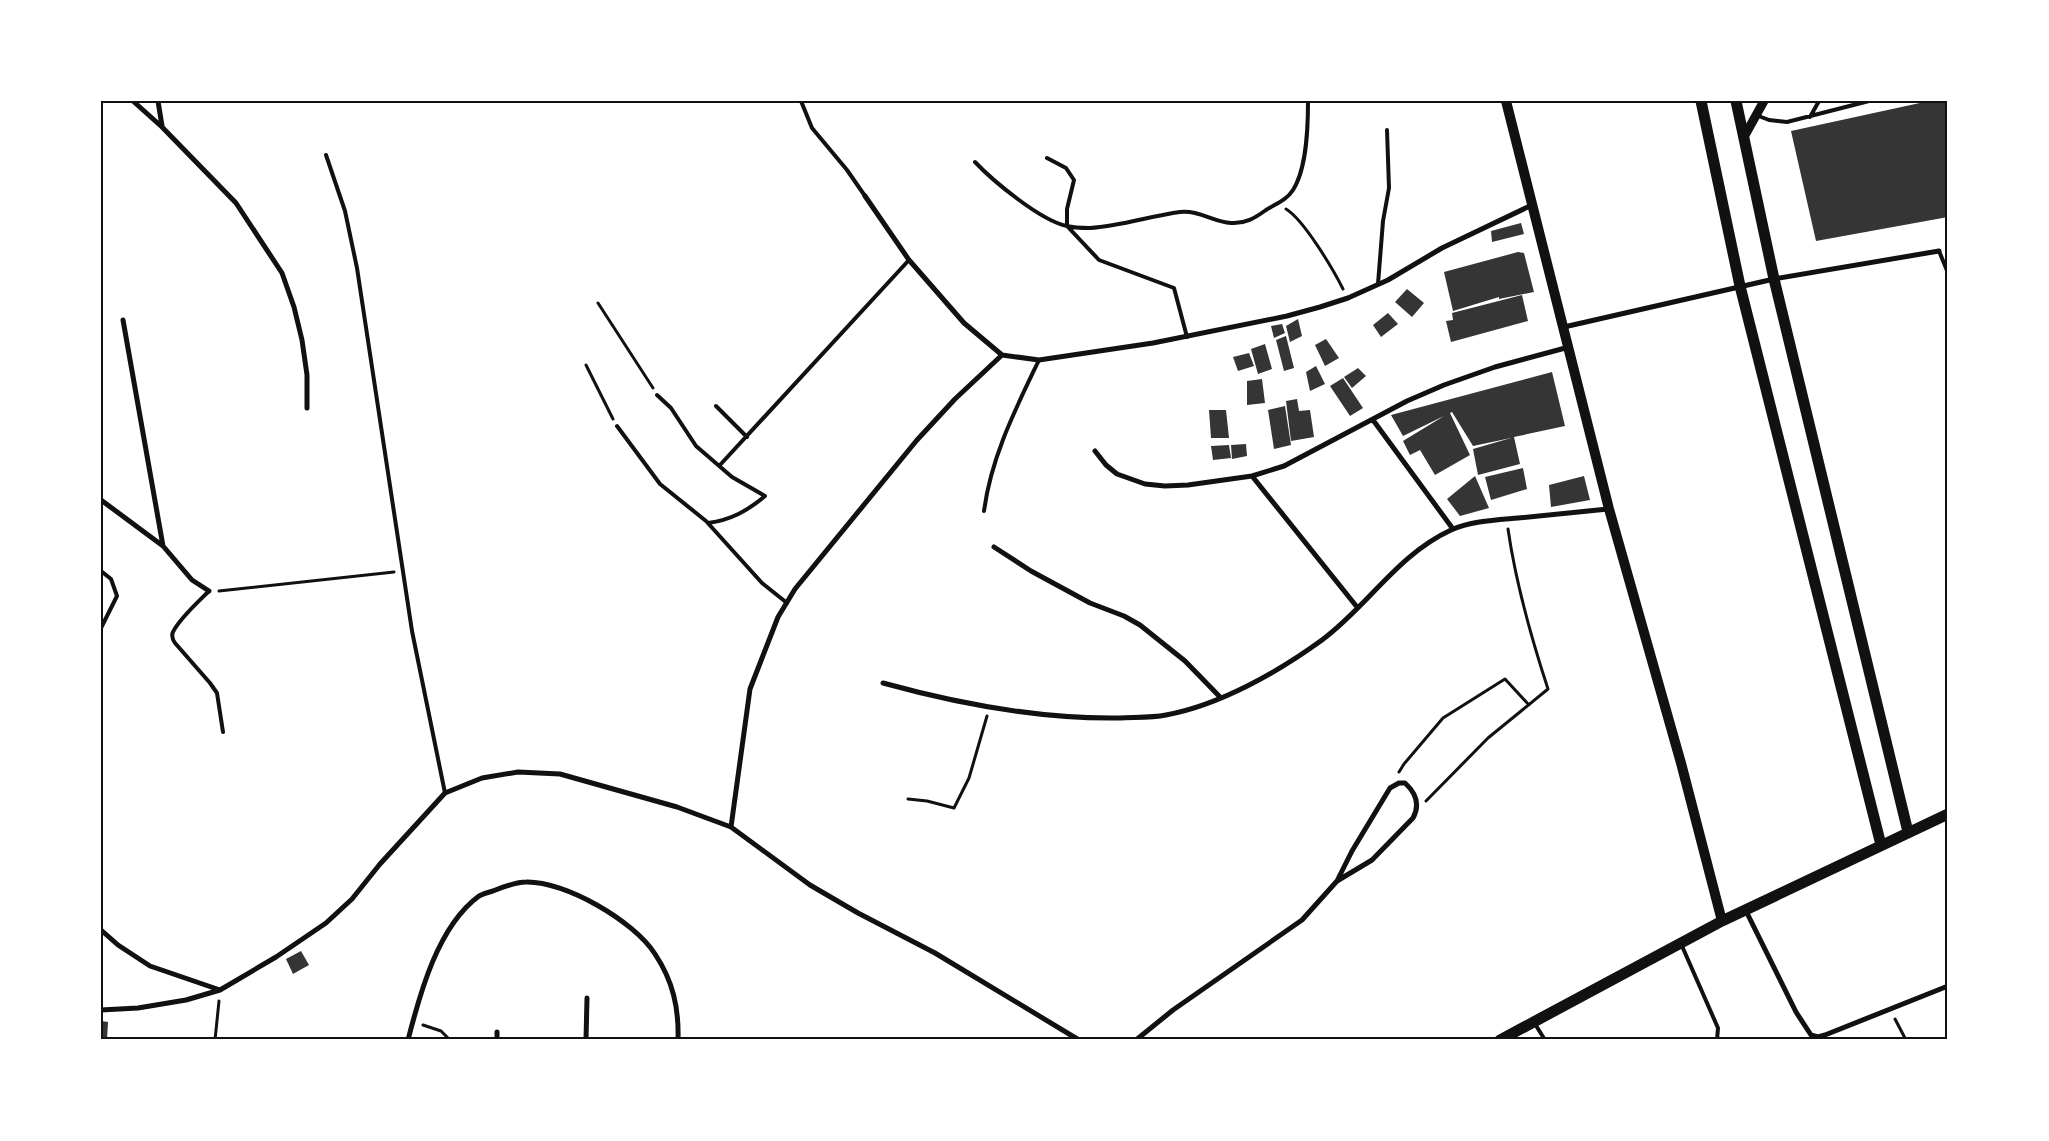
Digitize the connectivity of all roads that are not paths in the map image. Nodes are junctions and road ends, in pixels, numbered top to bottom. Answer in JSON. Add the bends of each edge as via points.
{"nodes":[{"id":1,"x":133,"y":101,"type":"edge"},
{"id":2,"x":158,"y":101,"type":"edge"},
{"id":3,"x":801,"y":101,"type":"edge"},
{"id":4,"x":1308,"y":101,"type":"edge"},
{"id":5,"x":1506,"y":101,"type":"edge"},
{"id":6,"x":1701,"y":101,"type":"edge"},
{"id":7,"x":1736,"y":101,"type":"edge"},
{"id":8,"x":1764,"y":101,"type":"edge"},
{"id":9,"x":1819,"y":101,"type":"edge"},
{"id":10,"x":1869,"y":101,"type":"edge"},
{"id":11,"x":1756,"y":115,"type":"junction"},
{"id":12,"x":1810,"y":117,"type":"junction"},
{"id":13,"x":162,"y":127,"type":"junction"},
{"id":14,"x":1388,"y":130,"type":"dead end"},
{"id":15,"x":1744,"y":137,"type":"junction"},
{"id":16,"x":326,"y":155,"type":"dead end"},
{"id":17,"x":1047,"y":158,"type":"dead end"},
{"id":18,"x":975,"y":162,"type":"dead end"},
{"id":19,"x":865,"y":196,"type":"joint"},
{"id":20,"x":1532,"y":204,"type":"junction"},
{"id":21,"x":1067,"y":226,"type":"junction"},
{"id":22,"x":1940,"y":252,"type":"junction"},
{"id":23,"x":909,"y":260,"type":"junction"},
{"id":24,"x":1948,"y":262,"type":"edge"},
{"id":25,"x":1948,"y":273,"type":"edge"},
{"id":26,"x":1774,"y":279,"type":"junction"},
{"id":27,"x":1378,"y":284,"type":"junction"},
{"id":28,"x":1740,"y":286,"type":"junction"},
{"id":29,"x":123,"y":320,"type":"dead end"},
{"id":30,"x":1564,"y":327,"type":"junction"},
{"id":31,"x":1186,"y":336,"type":"junction"},
{"id":32,"x":1569,"y":347,"type":"junction"},
{"id":33,"x":1002,"y":355,"type":"junction"},
{"id":34,"x":1039,"y":360,"type":"junction"},
{"id":35,"x":658,"y":394,"type":"road end"},
{"id":36,"x":716,"y":406,"type":"dead end"},
{"id":37,"x":307,"y":408,"type":"dead end"},
{"id":38,"x":1373,"y":420,"type":"junction"},
{"id":39,"x":617,"y":426,"type":"road end"},
{"id":40,"x":747,"y":437,"type":"junction"},
{"id":41,"x":1095,"y":451,"type":"dead end"},
{"id":42,"x":720,"y":465,"type":"junction"},
{"id":43,"x":1252,"y":476,"type":"junction"},
{"id":44,"x":101,"y":500,"type":"edge"},
{"id":45,"x":1609,"y":509,"type":"junction"},
{"id":46,"x":984,"y":510,"type":"dead end"},
{"id":47,"x":708,"y":523,"type":"junction"},
{"id":48,"x":1453,"y":529,"type":"junction"},
{"id":49,"x":163,"y":546,"type":"junction"},
{"id":50,"x":994,"y":547,"type":"dead end"},
{"id":51,"x":101,"y":571,"type":"edge"},
{"id":52,"x":208,"y":591,"type":"joint"},
{"id":53,"x":786,"y":603,"type":"junction"},
{"id":54,"x":1357,"y":607,"type":"junction"},
{"id":55,"x":101,"y":628,"type":"edge"},
{"id":56,"x":883,"y":683,"type":"dead end"},
{"id":57,"x":1221,"y":698,"type":"junction"},
{"id":58,"x":224,"y":732,"type":"dead end"},
{"id":59,"x":445,"y":793,"type":"junction"},
{"id":60,"x":1948,"y":814,"type":"edge"},
{"id":61,"x":731,"y":828,"type":"junction"},
{"id":62,"x":1908,"y":832,"type":"junction"},
{"id":63,"x":1881,"y":845,"type":"junction"},
{"id":64,"x":1336,"y":881,"type":"junction"},
{"id":65,"x":1746,"y":911,"type":"junction"},
{"id":66,"x":1722,"y":922,"type":"junction"},
{"id":67,"x":101,"y":930,"type":"edge"},
{"id":68,"x":1681,"y":944,"type":"junction"},
{"id":69,"x":1948,"y":986,"type":"edge"},
{"id":70,"x":220,"y":990,"type":"junction"},
{"id":71,"x":587,"y":998,"type":"dead end"},
{"id":72,"x":101,"y":1010,"type":"edge"},
{"id":73,"x":1534,"y":1022,"type":"junction"},
{"id":74,"x":497,"y":1032,"type":"dead end"},
{"id":75,"x":408,"y":1040,"type":"edge"},
{"id":76,"x":497,"y":1040,"type":"edge"},
{"id":77,"x":586,"y":1040,"type":"edge"},
{"id":78,"x":678,"y":1040,"type":"edge"},
{"id":79,"x":1079,"y":1040,"type":"edge"},
{"id":80,"x":1136,"y":1040,"type":"edge"},
{"id":81,"x":1500,"y":1040,"type":"edge"},
{"id":82,"x":1544,"y":1040,"type":"edge"},
{"id":83,"x":1717,"y":1040,"type":"edge"}],
"edges":[{"from":1,"to":13,"type":"street"},
{"from":2,"to":13,"type":"street"},
{"from":3,"to":19,"type":"lane","via":[[812,128]]},
{"from":4,"to":21,"type":"lane","via":[[1306,148],[1293,190],[1281,203],[1252,220],[1218,222],[1205,215],[1182,212],[1116,225]]},
{"from":5,"to":20,"type":"main road"},
{"from":6,"to":28,"type":"main road"},
{"from":7,"to":15,"type":"main road"},
{"from":8,"to":11,"type":"street"},
{"from":9,"to":12,"type":"lane"},
{"from":10,"to":12,"type":"lane"},
{"from":11,"to":12,"type":"lane","via":[[1787,122]]},
{"from":11,"to":15,"type":"street"},
{"from":13,"to":37,"type":"street","via":[[236,203],[282,273],[302,340]]},
{"from":14,"to":27,"type":"lane","via":[[1389,188]]},
{"from":15,"to":26,"type":"main road"},
{"from":16,"to":59,"type":"lane","via":[[345,211],[357,268],[412,631]]},
{"from":17,"to":21,"type":"lane","via":[[1066,168],[1074,180]]},
{"from":18,"to":21,"type":"lane","via":[[991,179],[1044,216]]},
{"from":19,"to":23,"type":"street"},
{"from":20,"to":27,"type":"street"},
{"from":20,"to":30,"type":"main road"},
{"from":21,"to":31,"type":"lane","via":[[1099,260],[1174,288]]},
{"from":22,"to":24,"type":"lane"},
{"from":22,"to":25,"type":"lane"},
{"from":22,"to":26,"type":"street"},
{"from":23,"to":33,"type":"street","via":[[964,323]]},
{"from":23,"to":40,"type":"lane"},
{"from":26,"to":28,"type":"street"},
{"from":26,"to":62,"type":"main road"},
{"from":27,"to":31,"type":"street","via":[[1348,298],[1287,316]]},
{"from":28,"to":30,"type":"street"},
{"from":28,"to":63,"type":"main road"},
{"from":29,"to":49,"type":"street"},
{"from":30,"to":32,"type":"main road"},
{"from":31,"to":34,"type":"street","via":[[1153,344]]},
{"from":32,"to":38,"type":"street","via":[[1444,385]]},
{"from":32,"to":45,"type":"main road"},
{"from":33,"to":34,"type":"street"},
{"from":33,"to":53,"type":"street","via":[[917,440]]},
{"from":34,"to":46,"type":"lane","via":[[992,470]]},
{"from":35,"to":42,"type":"lane","via":[[696,446]]},
{"from":36,"to":40,"type":"lane"},
{"from":38,"to":43,"type":"street","via":[[1284,466]]},
{"from":38,"to":48,"type":"street"},
{"from":39,"to":47,"type":"lane","via":[[660,484]]},
{"from":40,"to":42,"type":"lane"},
{"from":41,"to":43,"type":"street","via":[[1118,474],[1145,484],[1188,485]]},
{"from":42,"to":47,"type":"lane","via":[[732,477],[765,496],[736,517]]},
{"from":43,"to":54,"type":"street"},
{"from":44,"to":49,"type":"street"},
{"from":45,"to":48,"type":"street","via":[[1488,521]]},
{"from":45,"to":66,"type":"main road"},
{"from":47,"to":53,"type":"lane","via":[[762,583]]},
{"from":48,"to":54,"type":"street","via":[[1414,553]]},
{"from":49,"to":52,"type":"street","via":[[192,580]]},
{"from":50,"to":57,"type":"street","via":[[1090,603],[1140,625],[1185,660]]},
{"from":51,"to":55,"type":"lane","via":[[111,579],[117,596]]},
{"from":52,"to":58,"type":"lane","via":[[172,633],[172,638],[216,693]]},
{"from":53,"to":61,"type":"street","via":[[750,689]]},
{"from":54,"to":57,"type":"street","via":[[1317,644]]},
{"from":56,"to":57,"type":"street","via":[[926,695],[1015,711],[1095,718],[1164,716],[1198,708]]},
{"from":59,"to":61,"type":"street","via":[[482,778],[518,772],[560,774],[677,808]]},
{"from":59,"to":70,"type":"street","via":[[352,899],[326,923],[276,958]]},
{"from":60,"to":62,"type":"main road"},
{"from":61,"to":79,"type":"street","via":[[810,885],[934,953]]},
{"from":62,"to":63,"type":"main road"},
{"from":63,"to":65,"type":"main road"},
{"from":64,"to":64,"type":"street","via":[[1390,788],[1405,783],[1416,799],[1417,810],[1413,818],[1372,860]]},
{"from":64,"to":80,"type":"street","via":[[1302,920],[1173,1010]]},
{"from":65,"to":66,"type":"main road"},
{"from":65,"to":69,"type":"street","via":[[1796,1012],[1811,1034],[1818,1037]]},
{"from":66,"to":68,"type":"main road"},
{"from":67,"to":70,"type":"street","via":[[150,966]]},
{"from":68,"to":73,"type":"main road"},
{"from":68,"to":83,"type":"lane","via":[[1718,1028]]},
{"from":70,"to":72,"type":"street","via":[[138,1008]]},
{"from":71,"to":77,"type":"street"},
{"from":73,"to":81,"type":"main road"},
{"from":73,"to":82,"type":"lane"},
{"from":74,"to":76,"type":"street"},
{"from":75,"to":78,"type":"street","via":[[420,993],[454,920],[480,896],[526,882],[556,886],[601,906],[642,936],[656,954],[676,997]]}]}
